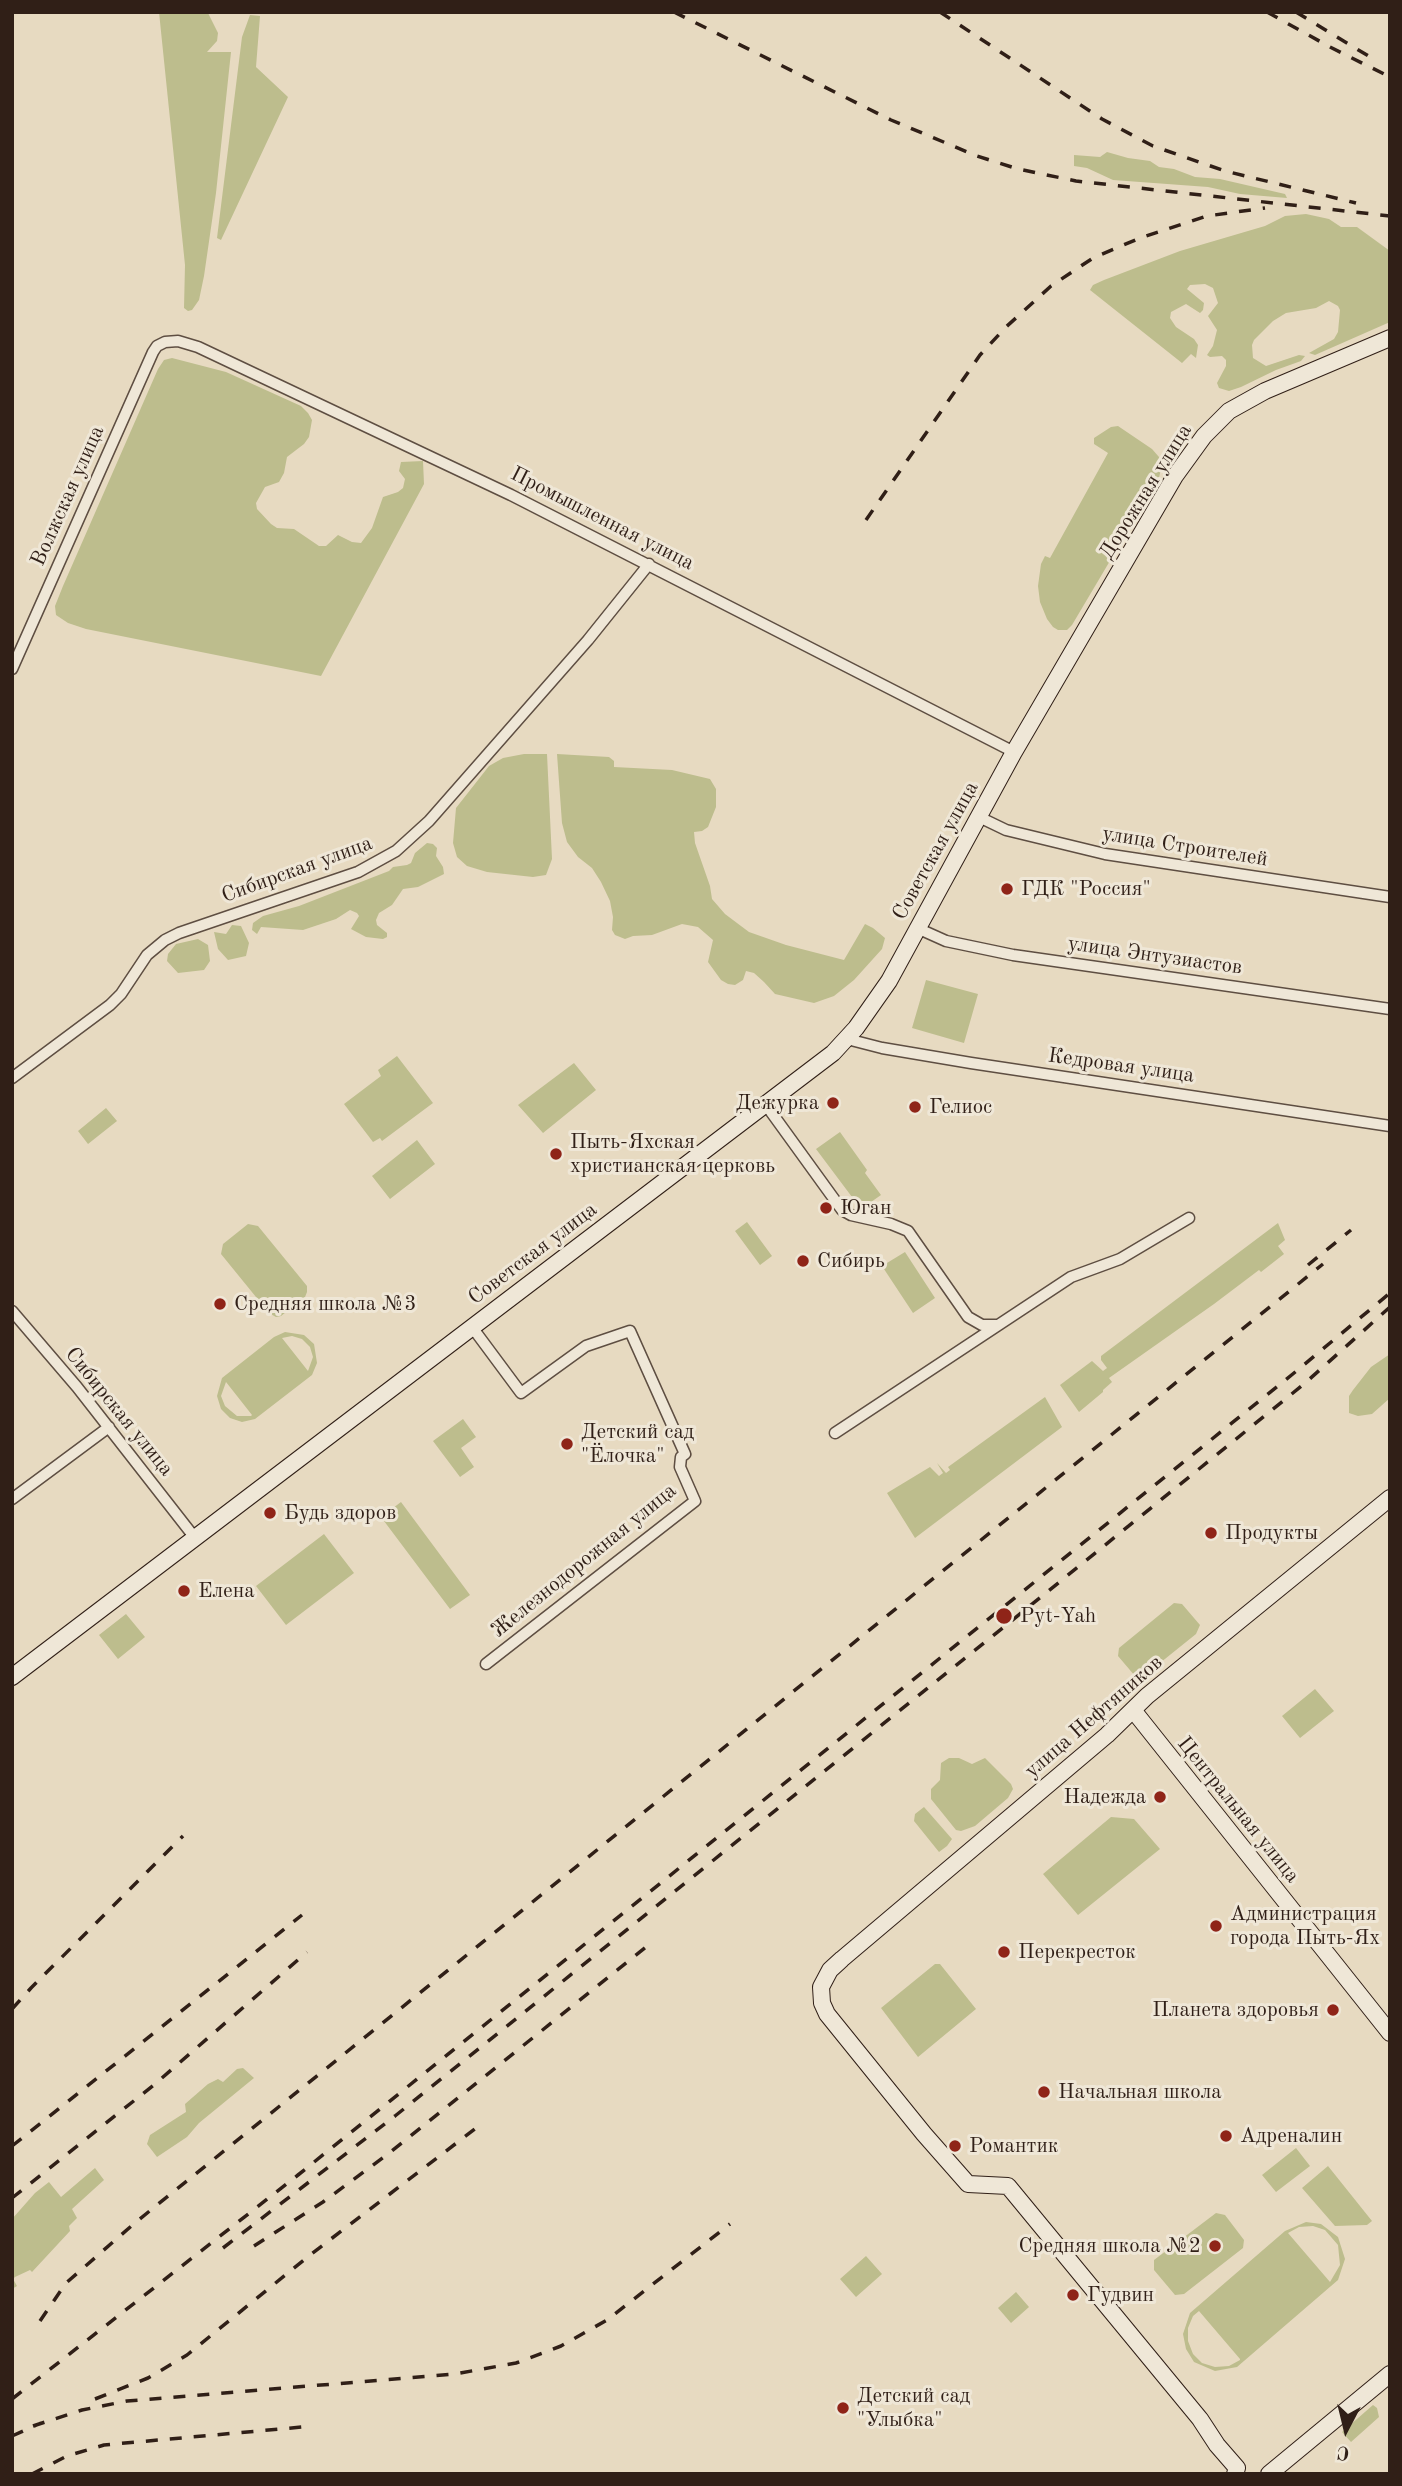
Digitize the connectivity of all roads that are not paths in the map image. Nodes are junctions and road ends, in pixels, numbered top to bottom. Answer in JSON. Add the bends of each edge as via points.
{"nodes":[{"id":1,"x":1390,"y":338,"type":"edge"},
{"id":2,"x":165,"y":342,"type":"joint"},
{"id":3,"x":649,"y":564,"type":"junction"},
{"id":4,"x":12,"y":669,"type":"edge"},
{"id":5,"x":1014,"y":752,"type":"junction"},
{"id":6,"x":979,"y":817,"type":"junction"},
{"id":7,"x":1390,"y":897,"type":"edge"},
{"id":8,"x":917,"y":928,"type":"junction"},
{"id":9,"x":1390,"y":1009,"type":"edge"},
{"id":10,"x":847,"y":1039,"type":"junction"},
{"id":11,"x":12,"y":1078,"type":"edge"},
{"id":12,"x":766,"y":1105,"type":"junction"},
{"id":13,"x":1390,"y":1126,"type":"edge"},
{"id":14,"x":1189,"y":1218,"type":"dead end"},
{"id":15,"x":12,"y":1311,"type":"edge"},
{"id":16,"x":22,"y":1324,"type":"junction"},
{"id":17,"x":1000,"y":1324,"type":"junction"},
{"id":18,"x":472,"y":1327,"type":"junction"},
{"id":19,"x":12,"y":1331,"type":"edge"},
{"id":20,"x":109,"y":1427,"type":"junction"},
{"id":21,"x":835,"y":1433,"type":"dead end"},
{"id":22,"x":1390,"y":1498,"type":"edge"},
{"id":23,"x":12,"y":1499,"type":"edge"},
{"id":24,"x":195,"y":1538,"type":"junction"},
{"id":25,"x":486,"y":1664,"type":"dead end"},
{"id":26,"x":12,"y":1677,"type":"edge"},
{"id":27,"x":1133,"y":1710,"type":"junction"},
{"id":28,"x":1390,"y":2033,"type":"edge"},
{"id":29,"x":1390,"y":2374,"type":"edge"},
{"id":30,"x":1235,"y":2474,"type":"edge"},
{"id":31,"x":1269,"y":2474,"type":"edge"}],
"edges":[{"from":1,"to":5,"type":"street","name":"Дорожная улица","via":[[1265,391],[1229,411],[1211,428],[1175,476]]},
{"from":2,"to":3,"type":"street","name":"Промышленная улица","via":[[198,347]]},
{"from":2,"to":4,"type":"street","name":"Волжская улица","via":[[147,363]]},
{"from":3,"to":5,"type":"street","name":"Промышленная улица"},
{"from":3,"to":11,"type":"street","name":"Сибирская улица","via":[[429,821],[396,851],[358,872],[166,940],[147,955],[110,1005]]},
{"from":5,"to":6,"type":"street","name":"Советская улица"},
{"from":6,"to":7,"type":"street","name":"улица Строителей","via":[[1006,830],[1105,855]]},
{"from":6,"to":8,"type":"street","name":"Советская улица"},
{"from":8,"to":9,"type":"street","name":"улица Энтузиастов","via":[[946,941],[1013,955]]},
{"from":8,"to":10,"type":"street","name":"Советская улица","via":[[878,999]]},
{"from":10,"to":12,"type":"street","name":"Советская улица"},
{"from":10,"to":13,"type":"street","name":"Кедровая улица","via":[[945,1059]]},
{"from":12,"to":17,"type":"street","via":[[842,1210],[908,1231],[968,1317],[982,1325]]},
{"from":12,"to":18,"type":"street","name":"Советская улица"},
{"from":14,"to":17,"type":"street","via":[[1120,1259],[1071,1277]]},
{"from":15,"to":16,"type":"street","name":"Сибирская улица"},
{"from":16,"to":19,"type":"street"},
{"from":16,"to":20,"type":"street","name":"Сибирская улица"},
{"from":17,"to":21,"type":"street"},
{"from":18,"to":24,"type":"street","name":"Советская улица"},
{"from":18,"to":25,"type":"street","name":"Железнодорожная улица","via":[[521,1393],[586,1346],[630,1331],[685,1454],[680,1466],[695,1501]]},
{"from":20,"to":23,"type":"street"},
{"from":20,"to":24,"type":"street","name":"Сибирская улица"},
{"from":22,"to":27,"type":"street","name":"улица Нефтяников"},
{"from":24,"to":26,"type":"street","name":"Советская улица"},
{"from":27,"to":28,"type":"street","name":"Центральная улица"},
{"from":27,"to":30,"type":"street","name":"улица Нефтяников","via":[[830,1970],[821,1987],[824,2009],[865,2062],[968,2183],[1008,2186],[1200,2419],[1237,2468]]},
{"from":29,"to":31,"type":"street"}]}
